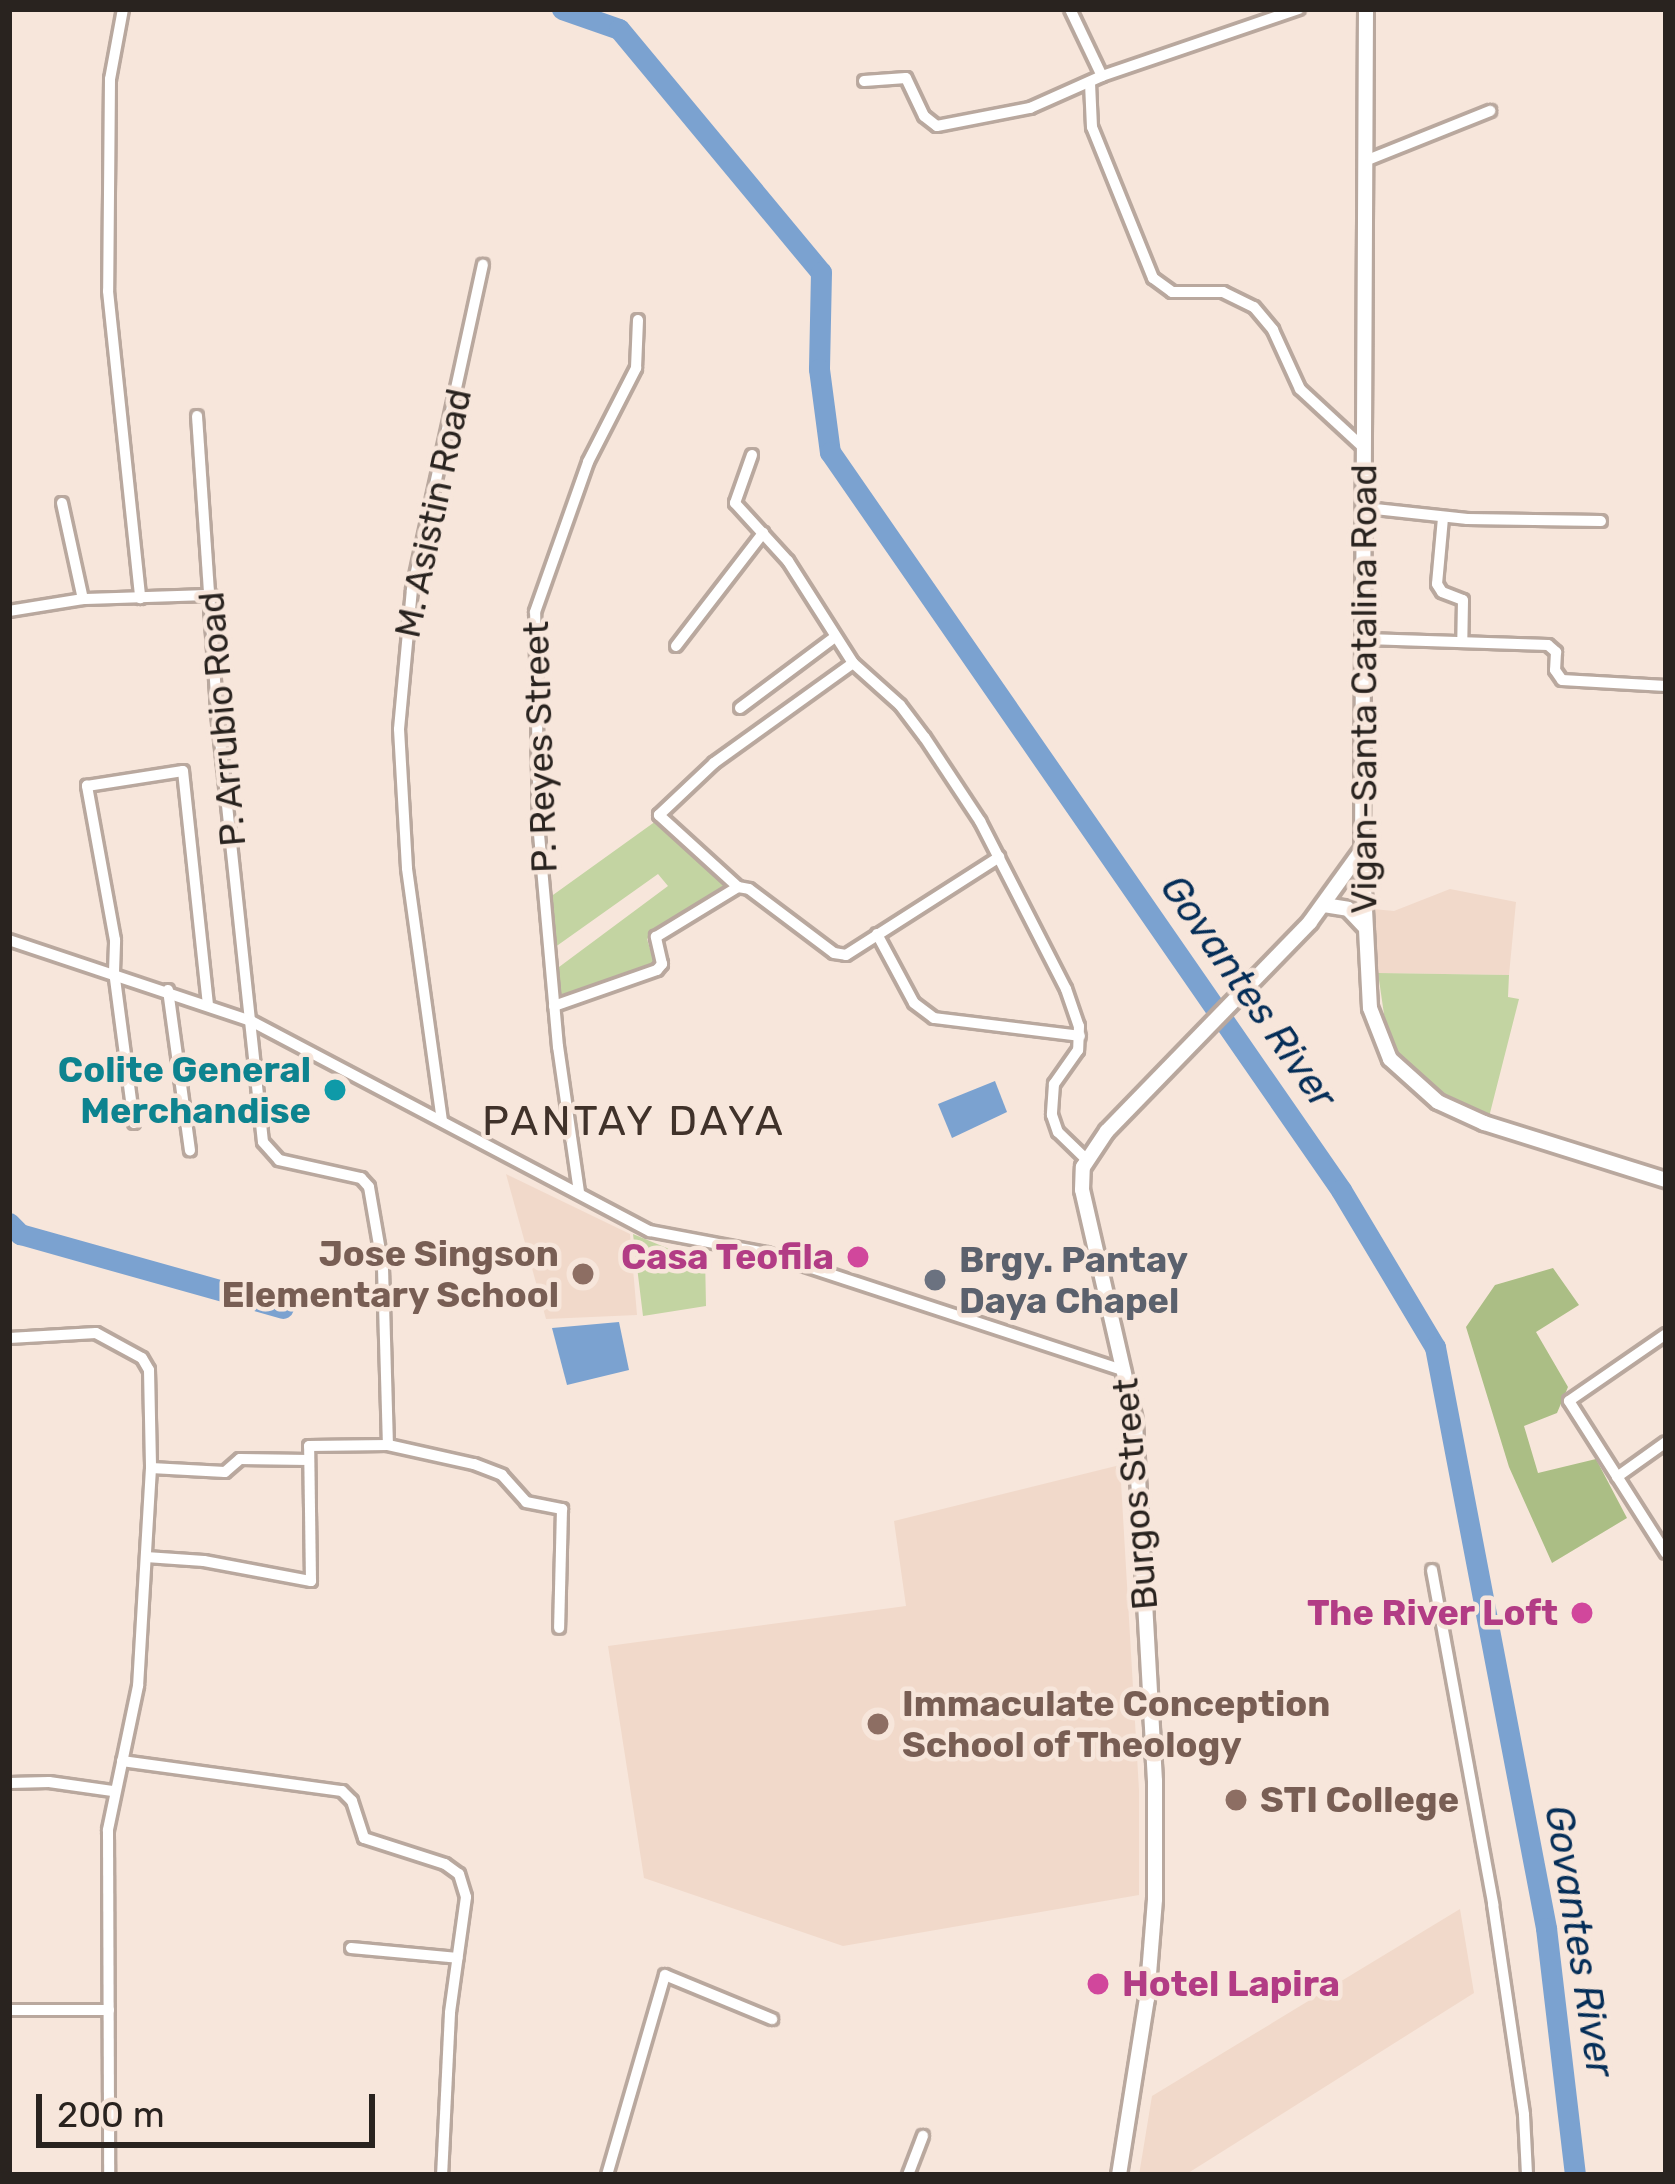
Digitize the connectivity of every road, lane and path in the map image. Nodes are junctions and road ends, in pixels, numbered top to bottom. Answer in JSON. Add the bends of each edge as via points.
{"nodes":[{"id":1,"x":123,"y":9,"type":"edge"},
{"id":2,"x":1070,"y":9,"type":"edge"},
{"id":3,"x":1299,"y":9,"type":"edge"},
{"id":4,"x":1366,"y":9,"type":"edge"},
{"id":5,"x":1096,"y":80,"type":"junction"},
{"id":6,"x":864,"y":81,"type":"dead end"},
{"id":7,"x":1490,"y":111,"type":"dead end"},
{"id":8,"x":1365,"y":161,"type":"junction"},
{"id":9,"x":483,"y":265,"type":"dead end"},
{"id":10,"x":638,"y":320,"type":"dead end"},
{"id":11,"x":197,"y":416,"type":"dead end"},
{"id":12,"x":1365,"y":449,"type":"junction"},
{"id":13,"x":752,"y":455,"type":"dead end"},
{"id":14,"x":62,"y":502,"type":"dead end"},
{"id":15,"x":1366,"y":508,"type":"junction"},
{"id":16,"x":1444,"y":518,"type":"junction"},
{"id":17,"x":1601,"y":521,"type":"dead end"},
{"id":18,"x":763,"y":533,"type":"junction"},
{"id":19,"x":211,"y":595,"type":"junction"},
{"id":20,"x":140,"y":598,"type":"junction"},
{"id":21,"x":83,"y":599,"type":"junction"},
{"id":22,"x":9,"y":611,"type":"edge"},
{"id":23,"x":835,"y":637,"type":"junction"},
{"id":24,"x":1366,"y":639,"type":"junction"},
{"id":25,"x":1462,"y":639,"type":"junction"},
{"id":26,"x":676,"y":646,"type":"dead end"},
{"id":27,"x":853,"y":663,"type":"junction"},
{"id":28,"x":1666,"y":686,"type":"edge"},
{"id":29,"x":740,"y":708,"type":"dead end"},
{"id":30,"x":1363,"y":850,"type":"junction"},
{"id":31,"x":999,"y":857,"type":"junction"},
{"id":32,"x":738,"y":886,"type":"junction"},
{"id":33,"x":1324,"y":904,"type":"junction"},
{"id":34,"x":1364,"y":926,"type":"junction"},
{"id":35,"x":877,"y":934,"type":"junction"},
{"id":36,"x":9,"y":940,"type":"edge"},
{"id":37,"x":113,"y":972,"type":"junction"},
{"id":38,"x":168,"y":990,"type":"junction"},
{"id":39,"x":208,"y":1005,"type":"junction"},
{"id":40,"x":554,"y":1006,"type":"junction"},
{"id":41,"x":250,"y":1021,"type":"junction"},
{"id":42,"x":1080,"y":1036,"type":"junction"},
{"id":43,"x":442,"y":1120,"type":"junction"},
{"id":44,"x":134,"y":1123,"type":"dead end"},
{"id":45,"x":190,"y":1150,"type":"dead end"},
{"id":46,"x":1086,"y":1159,"type":"junction"},
{"id":47,"x":1666,"y":1180,"type":"edge"},
{"id":48,"x":579,"y":1192,"type":"junction"},
{"id":49,"x":1666,"y":1334,"type":"edge"},
{"id":50,"x":9,"y":1338,"type":"edge"},
{"id":51,"x":1126,"y":1371,"type":"junction"},
{"id":52,"x":1666,"y":1442,"type":"edge"},
{"id":53,"x":388,"y":1445,"type":"junction"},
{"id":54,"x":309,"y":1460,"type":"junction"},
{"id":55,"x":151,"y":1468,"type":"junction"},
{"id":56,"x":1617,"y":1477,"type":"junction"},
{"id":57,"x":1666,"y":1553,"type":"edge"},
{"id":58,"x":146,"y":1557,"type":"junction"},
{"id":59,"x":1432,"y":1570,"type":"dead end"},
{"id":60,"x":559,"y":1628,"type":"dead end"},
{"id":61,"x":122,"y":1761,"type":"junction"},
{"id":62,"x":9,"y":1783,"type":"edge"},
{"id":63,"x":112,"y":1792,"type":"junction"},
{"id":64,"x":351,"y":1948,"type":"dead end"},
{"id":65,"x":458,"y":1958,"type":"junction"},
{"id":66,"x":9,"y":2010,"type":"edge"},
{"id":67,"x":109,"y":2010,"type":"junction"},
{"id":68,"x":772,"y":2020,"type":"dead end"},
{"id":69,"x":922,"y":2136,"type":"dead end"},
{"id":70,"x":110,"y":2175,"type":"edge"},
{"id":71,"x":442,"y":2175,"type":"edge"},
{"id":72,"x":607,"y":2175,"type":"edge"},
{"id":73,"x":908,"y":2175,"type":"edge"},
{"id":74,"x":1119,"y":2175,"type":"edge"},
{"id":75,"x":1527,"y":2175,"type":"edge"}],
"edges":[{"from":1,"to":20,"type":"street","via":[[110,79],[108,291]]},
{"from":2,"to":5,"type":"street"},
{"from":3,"to":5,"type":"street"},
{"from":4,"to":8,"type":"main road","name":"Vigan-Santa Catalina Road"},
{"from":5,"to":6,"type":"street","via":[[1030,108],[934,126],[906,78]]},
{"from":5,"to":12,"type":"street","via":[[1092,127],[1153,278],[1172,292],[1223,292],[1254,307],[1300,389]]},
{"from":7,"to":8,"type":"street"},
{"from":8,"to":12,"type":"main road","name":"Vigan-Santa Catalina Road"},
{"from":9,"to":43,"type":"street","name":"M. Asistin Road","via":[[412,590],[400,728],[407,868]]},
{"from":10,"to":40,"type":"street","name":"P. Reyes Street","via":[[636,368],[588,462],[536,602],[539,832]]},
{"from":11,"to":19,"type":"street","name":"P. Arrubio Road"},
{"from":12,"to":15,"type":"main road","name":"Vigan-Santa Catalina Road"},
{"from":13,"to":18,"type":"street","via":[[734,500]]},
{"from":14,"to":21,"type":"street"},
{"from":15,"to":16,"type":"street"},
{"from":15,"to":24,"type":"main road","name":"Vigan-Santa Catalina Road"},
{"from":16,"to":17,"type":"street"},
{"from":16,"to":25,"type":"street","via":[[1437,584],[1462,598]]},
{"from":18,"to":23,"type":"street"},
{"from":18,"to":26,"type":"street"},
{"from":19,"to":20,"type":"street"},
{"from":19,"to":41,"type":"street","name":"P. Arrubio Road"},
{"from":20,"to":21,"type":"street"},
{"from":21,"to":22,"type":"street"},
{"from":23,"to":27,"type":"street"},
{"from":23,"to":29,"type":"street"},
{"from":24,"to":25,"type":"street"},
{"from":24,"to":30,"type":"main road","name":"Vigan-Santa Catalina Road"},
{"from":25,"to":28,"type":"street","via":[[1548,645],[1562,680]]},
{"from":27,"to":31,"type":"street","via":[[915,723]]},
{"from":27,"to":32,"type":"street","via":[[714,763],[660,814]]},
{"from":30,"to":33,"type":"main road"},
{"from":30,"to":34,"type":"main road","name":"Vigan-Santa Catalina Road"},
{"from":31,"to":35,"type":"street"},
{"from":31,"to":42,"type":"street","via":[[1074,1007]]},
{"from":32,"to":35,"type":"street","via":[[839,955]]},
{"from":32,"to":40,"type":"street","via":[[654,939],[657,970]]},
{"from":33,"to":34,"type":"main road","via":[[1348,910]]},
{"from":33,"to":46,"type":"main road"},
{"from":34,"to":47,"type":"main road","name":"Vigan-Santa Catalina Road","via":[[1373,1021],[1410,1080],[1484,1124]]},
{"from":35,"to":42,"type":"street","via":[[914,1003],[934,1018]]},
{"from":36,"to":37,"type":"street"},
{"from":37,"to":38,"type":"street"},
{"from":37,"to":39,"type":"street","via":[[115,940],[87,786],[183,771]]},
{"from":37,"to":44,"type":"street"},
{"from":38,"to":39,"type":"street"},
{"from":38,"to":45,"type":"street"},
{"from":39,"to":41,"type":"street"},
{"from":40,"to":48,"type":"street","name":"P. Reyes Street"},
{"from":41,"to":43,"type":"street"},
{"from":41,"to":53,"type":"street","name":"P. Arrubio Road","via":[[266,1149],[369,1187],[383,1268]]},
{"from":42,"to":46,"type":"street","via":[[1051,1103],[1058,1132]]},
{"from":43,"to":48,"type":"street"},
{"from":46,"to":51,"type":"main road","name":"Burgos Street","via":[[1082,1190]]},
{"from":48,"to":51,"type":"street","via":[[667,1237],[766,1253]]},
{"from":49,"to":56,"type":"street","via":[[1570,1398]]},
{"from":50,"to":55,"type":"street","via":[[88,1331],[142,1358]]},
{"from":51,"to":74,"type":"main road","name":"Burgos Street","via":[[1140,1466],[1155,1899]]},
{"from":52,"to":56,"type":"street"},
{"from":53,"to":54,"type":"street","via":[[314,1442]]},
{"from":53,"to":60,"type":"street","via":[[474,1464],[502,1475],[526,1502],[562,1510]]},
{"from":54,"to":55,"type":"street","via":[[240,1459],[226,1472]]},
{"from":54,"to":58,"type":"street","via":[[310,1581]]},
{"from":55,"to":58,"type":"street"},
{"from":56,"to":57,"type":"street"},
{"from":58,"to":61,"type":"street","via":[[138,1686]]},
{"from":59,"to":75,"type":"street","via":[[1492,1904]]},
{"from":61,"to":63,"type":"street"},
{"from":61,"to":65,"type":"street","via":[[342,1791],[364,1838],[459,1874],[466,1897]]},
{"from":62,"to":63,"type":"street"},
{"from":63,"to":67,"type":"street"},
{"from":64,"to":65,"type":"street"},
{"from":65,"to":71,"type":"street"},
{"from":66,"to":67,"type":"street"},
{"from":67,"to":70,"type":"street"},
{"from":68,"to":72,"type":"street","via":[[664,1975]]},
{"from":69,"to":73,"type":"street"}]}
